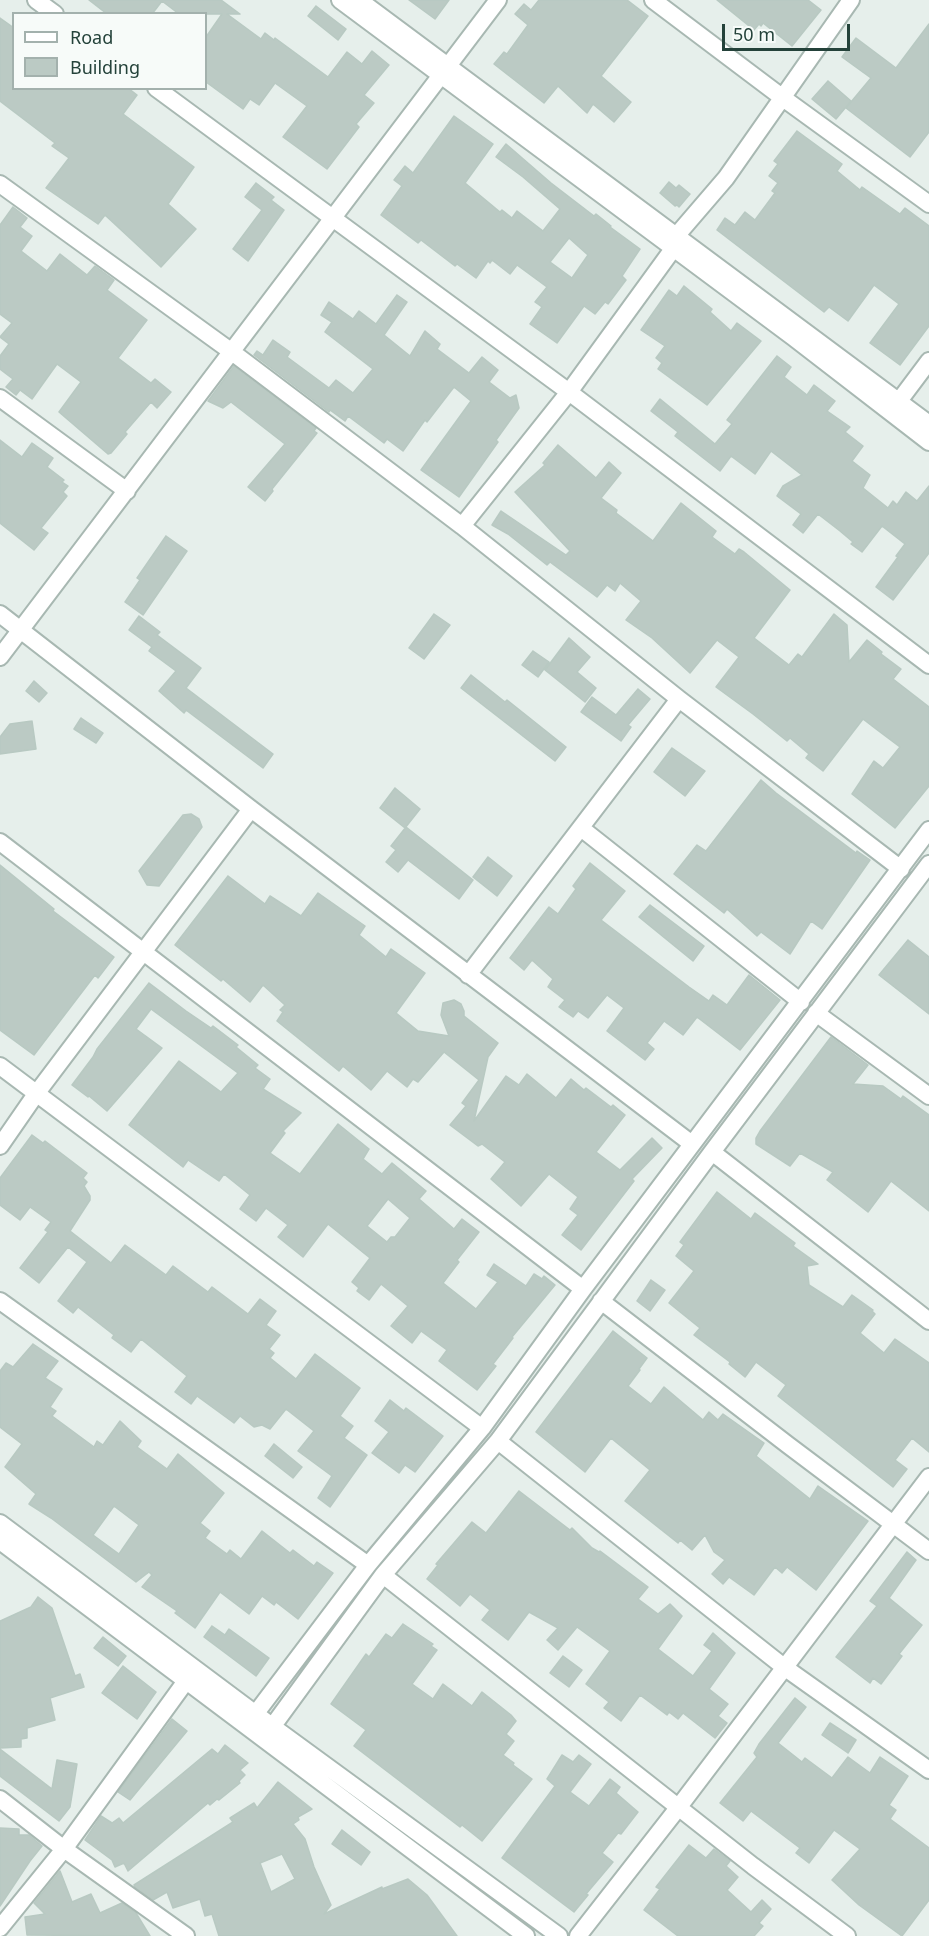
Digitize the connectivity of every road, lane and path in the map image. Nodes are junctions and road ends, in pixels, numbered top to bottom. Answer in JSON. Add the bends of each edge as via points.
{"nodes":[{"id":1,"x":36,"y":0,"type":"edge"},
{"id":2,"x":339,"y":0,"type":"edge"},
{"id":3,"x":359,"y":0,"type":"edge"},
{"id":4,"x":498,"y":0,"type":"edge"},
{"id":5,"x":653,"y":0,"type":"edge"},
{"id":6,"x":851,"y":0,"type":"edge"},
{"id":7,"x":52,"y":12,"type":"edge"},
{"id":8,"x":444,"y":70,"type":"junction"},
{"id":9,"x":159,"y":90,"type":"edge"},
{"id":10,"x":783,"y":98,"type":"junction"},
{"id":11,"x":0,"y":184,"type":"edge"},
{"id":12,"x":929,"y":204,"type":"edge"},
{"id":13,"x":333,"y":219,"type":"junction"},
{"id":14,"x":675,"y":242,"type":"junction"},
{"id":15,"x":232,"y":352,"type":"junction"},
{"id":16,"x":929,"y":361,"type":"edge"},
{"id":17,"x":569,"y":392,"type":"junction"},
{"id":18,"x":0,"y":398,"type":"edge"},
{"id":19,"x":899,"y":401,"type":"junction"},
{"id":20,"x":929,"y":424,"type":"edge"},
{"id":21,"x":929,"y":442,"type":"edge"},
{"id":22,"x":127,"y":491,"type":"junction"},
{"id":23,"x":462,"y":526,"type":"junction"},
{"id":24,"x":0,"y":614,"type":"edge"},
{"id":25,"x":21,"y":630,"type":"junction"},
{"id":26,"x":0,"y":657,"type":"edge"},
{"id":27,"x":929,"y":665,"type":"edge"},
{"id":28,"x":679,"y":699,"type":"junction"},
{"id":29,"x":251,"y":809,"type":"junction"},
{"id":30,"x":581,"y":828,"type":"junction"},
{"id":31,"x":929,"y":830,"type":"edge"},
{"id":32,"x":0,"y":842,"type":"edge"},
{"id":33,"x":929,"y":864,"type":"edge"},
{"id":34,"x":901,"y":869,"type":"junction"},
{"id":35,"x":923,"y":882,"type":"edge"},
{"id":36,"x":144,"y":952,"type":"junction"},
{"id":37,"x":468,"y":975,"type":"junction"},
{"id":38,"x":801,"y":1002,"type":"junction"},
{"id":39,"x":816,"y":1013,"type":"junction"},
{"id":40,"x":0,"y":1066,"type":"edge"},
{"id":41,"x":36,"y":1094,"type":"junction"},
{"id":42,"x":929,"y":1096,"type":"edge"},
{"id":43,"x":692,"y":1144,"type":"junction"},
{"id":44,"x":0,"y":1146,"type":"edge"},
{"id":45,"x":712,"y":1152,"type":"junction"},
{"id":46,"x":583,"y":1289,"type":"junction"},
{"id":47,"x":0,"y":1301,"type":"edge"},
{"id":48,"x":601,"y":1301,"type":"junction"},
{"id":49,"x":929,"y":1321,"type":"edge"},
{"id":50,"x":482,"y":1428,"type":"junction"},
{"id":51,"x":498,"y":1441,"type":"junction"},
{"id":52,"x":929,"y":1477,"type":"edge"},
{"id":53,"x":0,"y":1523,"type":"edge"},
{"id":54,"x":892,"y":1523,"type":"junction"},
{"id":55,"x":0,"y":1541,"type":"edge"},
{"id":56,"x":929,"y":1551,"type":"edge"},
{"id":57,"x":368,"y":1565,"type":"junction"},
{"id":58,"x":383,"y":1575,"type":"junction"},
{"id":59,"x":784,"y":1667,"type":"junction"},
{"id":60,"x":186,"y":1681,"type":"junction"},
{"id":61,"x":251,"y":1719,"type":"junction"},
{"id":62,"x":268,"y":1732,"type":"junction"},
{"id":63,"x":929,"y":1770,"type":"edge"},
{"id":64,"x":0,"y":1798,"type":"edge"},
{"id":65,"x":678,"y":1808,"type":"junction"},
{"id":66,"x":64,"y":1849,"type":"junction"},
{"id":67,"x":0,"y":1928,"type":"edge"},
{"id":68,"x":186,"y":1936,"type":"edge"},
{"id":69,"x":526,"y":1936,"type":"edge"},
{"id":70,"x":559,"y":1936,"type":"edge"},
{"id":71,"x":578,"y":1936,"type":"edge"},
{"id":72,"x":847,"y":1936,"type":"edge"}],
"edges":[{"from":1,"to":7,"type":"street"},
{"from":2,"to":8,"type":"street"},
{"from":3,"to":8,"type":"street"},
{"from":4,"to":8,"type":"street"},
{"from":5,"to":10,"type":"street"},
{"from":6,"to":10,"type":"street"},
{"from":8,"to":13,"type":"street"},
{"from":8,"to":14,"type":"street"},
{"from":9,"to":13,"type":"street"},
{"from":10,"to":12,"type":"street"},
{"from":10,"to":14,"type":"street"},
{"from":11,"to":15,"type":"street"},
{"from":13,"to":15,"type":"street"},
{"from":13,"to":17,"type":"street"},
{"from":14,"to":17,"type":"street"},
{"from":14,"to":19,"type":"street"},
{"from":14,"to":21,"type":"street"},
{"from":15,"to":22,"type":"street"},
{"from":15,"to":23,"type":"street"},
{"from":16,"to":19,"type":"street"},
{"from":17,"to":23,"type":"street"},
{"from":17,"to":27,"type":"street"},
{"from":18,"to":22,"type":"street"},
{"from":19,"to":20,"type":"street"},
{"from":22,"to":25,"type":"street"},
{"from":23,"to":28,"type":"street"},
{"from":24,"to":25,"type":"street"},
{"from":25,"to":26,"type":"street"},
{"from":25,"to":29,"type":"street"},
{"from":28,"to":30,"type":"street"},
{"from":28,"to":34,"type":"street"},
{"from":29,"to":36,"type":"street"},
{"from":29,"to":37,"type":"street"},
{"from":30,"to":37,"type":"street"},
{"from":30,"to":38,"type":"street"},
{"from":31,"to":34,"type":"street"},
{"from":32,"to":36,"type":"street"},
{"from":33,"to":35,"type":"street"},
{"from":34,"to":38,"type":"street"},
{"from":35,"to":39,"type":"street"},
{"from":36,"to":41,"type":"street"},
{"from":36,"to":46,"type":"street"},
{"from":37,"to":43,"type":"street"},
{"from":38,"to":43,"type":"street"},
{"from":39,"to":42,"type":"street"},
{"from":39,"to":45,"type":"street"},
{"from":40,"to":41,"type":"street"},
{"from":41,"to":44,"type":"street"},
{"from":41,"to":50,"type":"street"},
{"from":43,"to":46,"type":"street"},
{"from":45,"to":48,"type":"street"},
{"from":45,"to":49,"type":"street"},
{"from":46,"to":50,"type":"street"},
{"from":47,"to":57,"type":"street"},
{"from":48,"to":51,"type":"street"},
{"from":48,"to":54,"type":"street"},
{"from":50,"to":57,"type":"street"},
{"from":51,"to":58,"type":"street"},
{"from":51,"to":59,"type":"street"},
{"from":52,"to":54,"type":"street"},
{"from":53,"to":61,"type":"street"},
{"from":54,"to":56,"type":"street"},
{"from":54,"to":59,"type":"street"},
{"from":55,"to":60,"type":"street"},
{"from":57,"to":61,"type":"street"},
{"from":58,"to":62,"type":"street"},
{"from":58,"to":65,"type":"street"},
{"from":59,"to":63,"type":"street"},
{"from":59,"to":65,"type":"street"},
{"from":60,"to":61,"type":"street"},
{"from":60,"to":66,"type":"street"},
{"from":61,"to":62,"type":"street"},
{"from":62,"to":69,"type":"street"},
{"from":62,"to":70,"type":"street"},
{"from":64,"to":66,"type":"street"},
{"from":65,"to":71,"type":"street"},
{"from":65,"to":72,"type":"street"},
{"from":66,"to":67,"type":"street"},
{"from":66,"to":68,"type":"street"}]}
